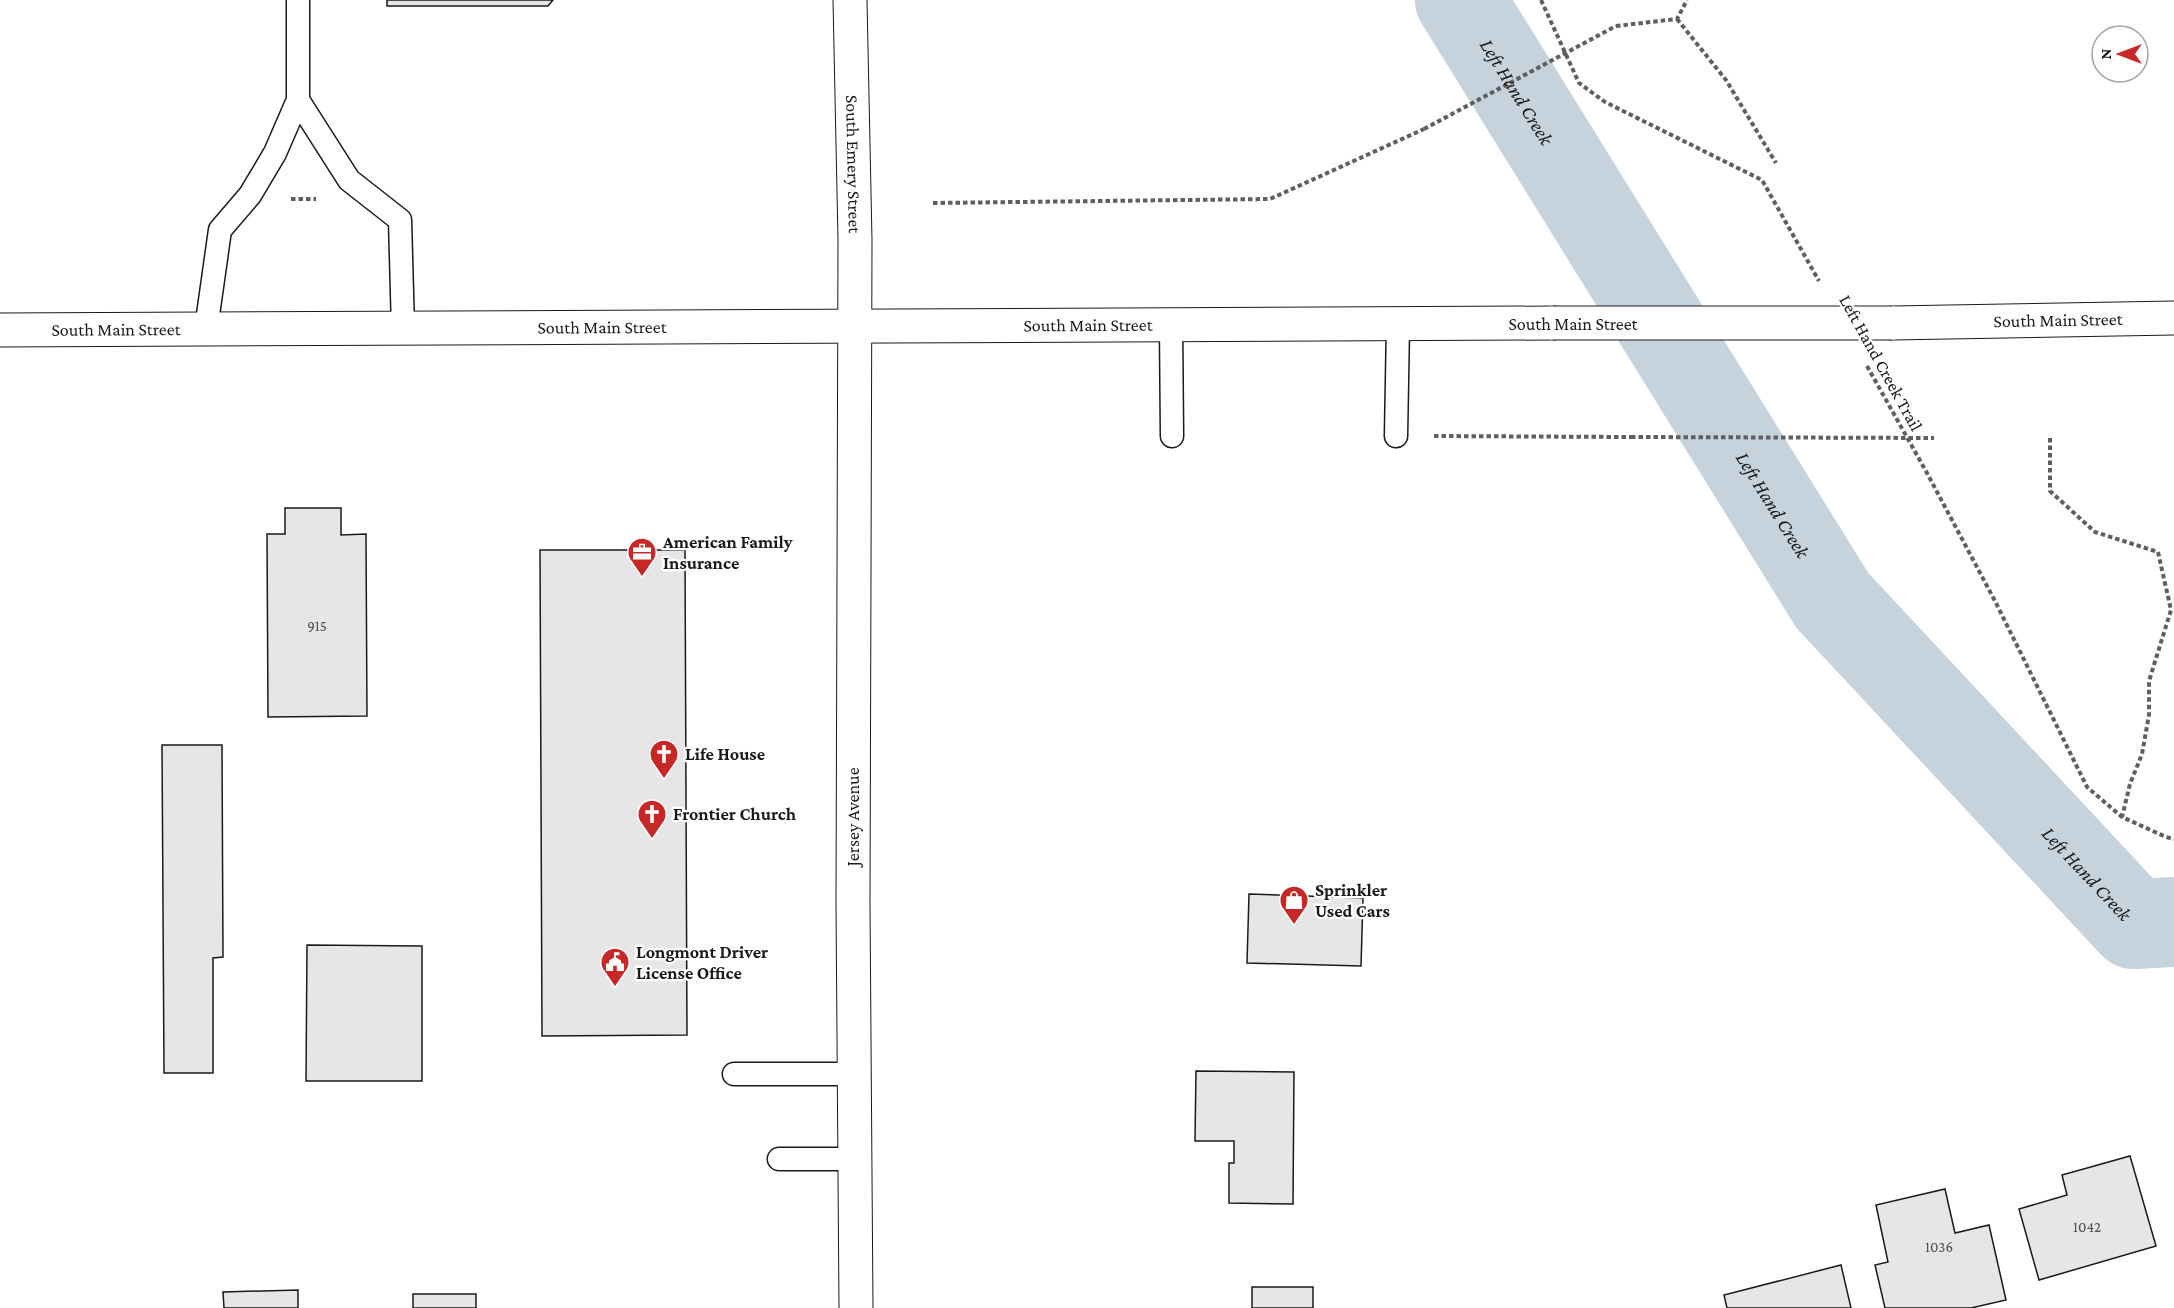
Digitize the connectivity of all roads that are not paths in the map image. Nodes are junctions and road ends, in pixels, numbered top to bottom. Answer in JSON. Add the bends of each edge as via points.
{"nodes":[{"id":1,"x":298,"y":0,"type":"edge"},
{"id":2,"x":850,"y":0,"type":"edge"},
{"id":3,"x":298,"y":100,"type":"junction"},
{"id":4,"x":2174,"y":318,"type":"edge"},
{"id":5,"x":1171,"y":325,"type":"junction"},
{"id":6,"x":1398,"y":325,"type":"junction"},
{"id":7,"x":855,"y":326,"type":"junction"},
{"id":8,"x":206,"y":329,"type":"junction"},
{"id":9,"x":403,"y":329,"type":"junction"},
{"id":10,"x":0,"y":330,"type":"edge"},
{"id":11,"x":1172,"y":436,"type":"dead end"},
{"id":12,"x":1396,"y":436,"type":"road end"},
{"id":13,"x":734,"y":1074,"type":"dead end"},
{"id":14,"x":855,"y":1074,"type":"junction"},
{"id":15,"x":779,"y":1159,"type":"dead end"},
{"id":16,"x":856,"y":1159,"type":"junction"},
{"id":17,"x":856,"y":1308,"type":"edge"}],
"edges":[{"from":1,"to":3,"type":"lane"},
{"from":2,"to":7,"type":"main road","name":"South Emery Street"},
{"from":3,"to":8,"type":"lane","via":[[270,162],[250,195],[220,230]]},
{"from":3,"to":9,"type":"lane","via":[[349,180],[400,220]]},
{"from":4,"to":6,"type":"main road","name":"South Main Street","bridge":true},
{"from":5,"to":6,"type":"main road","name":"South Main Street"},
{"from":5,"to":7,"type":"main road","name":"South Main Street"},
{"from":5,"to":11,"type":"lane"},
{"from":6,"to":12,"type":"lane"},
{"from":7,"to":9,"type":"main road","name":"South Main Street"},
{"from":7,"to":14,"type":"main road","name":"Jersey Avenue"},
{"from":8,"to":9,"type":"main road","name":"South Main Street"},
{"from":8,"to":10,"type":"main road","name":"South Main Street"},
{"from":13,"to":14,"type":"lane"},
{"from":14,"to":16,"type":"main road","name":"Jersey Avenue"},
{"from":15,"to":16,"type":"lane"},
{"from":16,"to":17,"type":"main road","name":"Jersey Avenue"}]}
